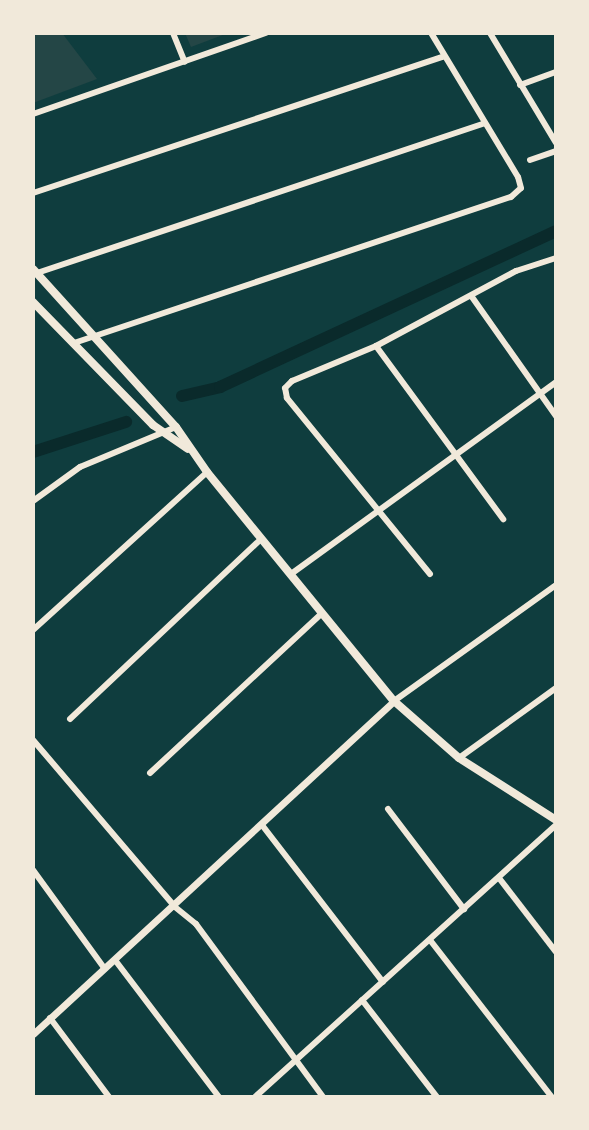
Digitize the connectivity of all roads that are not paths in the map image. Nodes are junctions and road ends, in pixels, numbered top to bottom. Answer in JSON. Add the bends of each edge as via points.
{"nodes":[{"id":1,"x":173,"y":33,"type":"edge"},
{"id":2,"x":267,"y":33,"type":"edge"},
{"id":3,"x":431,"y":33,"type":"edge"},
{"id":4,"x":490,"y":33,"type":"edge"},
{"id":5,"x":444,"y":55,"type":"junction"},
{"id":6,"x":185,"y":62,"type":"junction"},
{"id":7,"x":556,"y":72,"type":"edge"},
{"id":8,"x":520,"y":85,"type":"junction"},
{"id":9,"x":33,"y":114,"type":"edge"},
{"id":10,"x":485,"y":123,"type":"junction"},
{"id":11,"x":556,"y":143,"type":"edge"},
{"id":12,"x":556,"y":151,"type":"edge"},
{"id":13,"x":530,"y":160,"type":"dead end"},
{"id":14,"x":33,"y":193,"type":"edge"},
{"id":15,"x":556,"y":258,"type":"edge"},
{"id":16,"x":35,"y":271,"type":"edge"},
{"id":17,"x":472,"y":297,"type":"junction"},
{"id":18,"x":33,"y":302,"type":"edge"},
{"id":19,"x":96,"y":335,"type":"junction"},
{"id":20,"x":74,"y":343,"type":"junction"},
{"id":21,"x":376,"y":346,"type":"junction"},
{"id":22,"x":556,"y":382,"type":"edge"},
{"id":23,"x":540,"y":394,"type":"junction"},
{"id":24,"x":556,"y":416,"type":"edge"},
{"id":25,"x":176,"y":427,"type":"junction"},
{"id":26,"x":165,"y":435,"type":"junction"},
{"id":27,"x":191,"y":451,"type":"junction"},
{"id":28,"x":456,"y":456,"type":"junction"},
{"id":29,"x":207,"y":472,"type":"junction"},
{"id":30,"x":33,"y":501,"type":"edge"},
{"id":31,"x":379,"y":510,"type":"junction"},
{"id":32,"x":503,"y":519,"type":"dead end"},
{"id":33,"x":261,"y":539,"type":"junction"},
{"id":34,"x":291,"y":574,"type":"junction"},
{"id":35,"x":430,"y":574,"type":"dead end"},
{"id":36,"x":556,"y":585,"type":"edge"},
{"id":37,"x":322,"y":613,"type":"junction"},
{"id":38,"x":33,"y":630,"type":"edge"},
{"id":39,"x":556,"y":688,"type":"edge"},
{"id":40,"x":394,"y":701,"type":"junction"},
{"id":41,"x":70,"y":719,"type":"dead end"},
{"id":42,"x":33,"y":740,"type":"edge"},
{"id":43,"x":459,"y":758,"type":"junction"},
{"id":44,"x":150,"y":773,"type":"dead end"},
{"id":45,"x":388,"y":809,"type":"dead end"},
{"id":46,"x":556,"y":823,"type":"edge"},
{"id":47,"x":262,"y":825,"type":"junction"},
{"id":48,"x":33,"y":870,"type":"edge"},
{"id":49,"x":499,"y":878,"type":"junction"},
{"id":50,"x":175,"y":906,"type":"junction"},
{"id":51,"x":464,"y":909,"type":"junction"},
{"id":52,"x":430,"y":940,"type":"junction"},
{"id":53,"x":556,"y":952,"type":"edge"},
{"id":54,"x":115,"y":960,"type":"junction"},
{"id":55,"x":105,"y":969,"type":"junction"},
{"id":56,"x":383,"y":982,"type":"junction"},
{"id":57,"x":362,"y":1000,"type":"junction"},
{"id":58,"x":50,"y":1018,"type":"junction"},
{"id":59,"x":35,"y":1029,"type":"edge"},
{"id":60,"x":295,"y":1059,"type":"junction"},
{"id":61,"x":109,"y":1097,"type":"edge"},
{"id":62,"x":219,"y":1097,"type":"edge"},
{"id":63,"x":255,"y":1097,"type":"edge"},
{"id":64,"x":323,"y":1097,"type":"edge"},
{"id":65,"x":437,"y":1097,"type":"edge"},
{"id":66,"x":552,"y":1097,"type":"edge"}],
"edges":[{"from":1,"to":6,"type":"street"},
{"from":2,"to":6,"type":"street"},
{"from":3,"to":5,"type":"street"},
{"from":4,"to":8,"type":"street"},
{"from":5,"to":10,"type":"street"},
{"from":5,"to":14,"type":"street"},
{"from":6,"to":9,"type":"street"},
{"from":7,"to":8,"type":"street"},
{"from":8,"to":11,"type":"street"},
{"from":10,"to":16,"type":"street"},
{"from":10,"to":19,"type":"street","via":[[518,177],[521,188],[511,197]]},
{"from":12,"to":13,"type":"street"},
{"from":15,"to":17,"type":"street","via":[[516,271]]},
{"from":16,"to":19,"type":"main road"},
{"from":17,"to":21,"type":"street"},
{"from":17,"to":23,"type":"street"},
{"from":18,"to":20,"type":"main road"},
{"from":19,"to":20,"type":"street"},
{"from":19,"to":25,"type":"main road"},
{"from":20,"to":26,"type":"main road"},
{"from":21,"to":28,"type":"street"},
{"from":21,"to":31,"type":"street","via":[[292,380],[285,388],[287,398]]},
{"from":22,"to":23,"type":"street"},
{"from":23,"to":24,"type":"street"},
{"from":23,"to":28,"type":"street"},
{"from":25,"to":26,"type":"street"},
{"from":25,"to":27,"type":"main road"},
{"from":26,"to":27,"type":"main road"},
{"from":26,"to":30,"type":"street","via":[[80,467]]},
{"from":27,"to":29,"type":"main road"},
{"from":28,"to":31,"type":"street"},
{"from":28,"to":32,"type":"street"},
{"from":29,"to":33,"type":"main road"},
{"from":29,"to":38,"type":"street"},
{"from":31,"to":34,"type":"street"},
{"from":31,"to":35,"type":"street"},
{"from":33,"to":34,"type":"main road"},
{"from":33,"to":41,"type":"street"},
{"from":34,"to":37,"type":"main road"},
{"from":36,"to":40,"type":"street"},
{"from":37,"to":40,"type":"main road"},
{"from":37,"to":44,"type":"street"},
{"from":39,"to":43,"type":"street"},
{"from":40,"to":43,"type":"main road"},
{"from":40,"to":47,"type":"street"},
{"from":42,"to":50,"type":"street"},
{"from":43,"to":46,"type":"main road"},
{"from":45,"to":51,"type":"street"},
{"from":46,"to":49,"type":"street"},
{"from":47,"to":50,"type":"street"},
{"from":47,"to":56,"type":"street"},
{"from":48,"to":55,"type":"street"},
{"from":49,"to":51,"type":"street"},
{"from":49,"to":53,"type":"street"},
{"from":50,"to":54,"type":"street"},
{"from":50,"to":60,"type":"street","via":[[196,924]]},
{"from":51,"to":52,"type":"street"},
{"from":52,"to":56,"type":"street"},
{"from":52,"to":66,"type":"street"},
{"from":54,"to":55,"type":"street"},
{"from":54,"to":62,"type":"street"},
{"from":55,"to":58,"type":"street"},
{"from":56,"to":57,"type":"street"},
{"from":57,"to":60,"type":"street"},
{"from":57,"to":65,"type":"street"},
{"from":58,"to":59,"type":"street"},
{"from":58,"to":61,"type":"street"},
{"from":60,"to":63,"type":"street"},
{"from":60,"to":64,"type":"street"}]}
